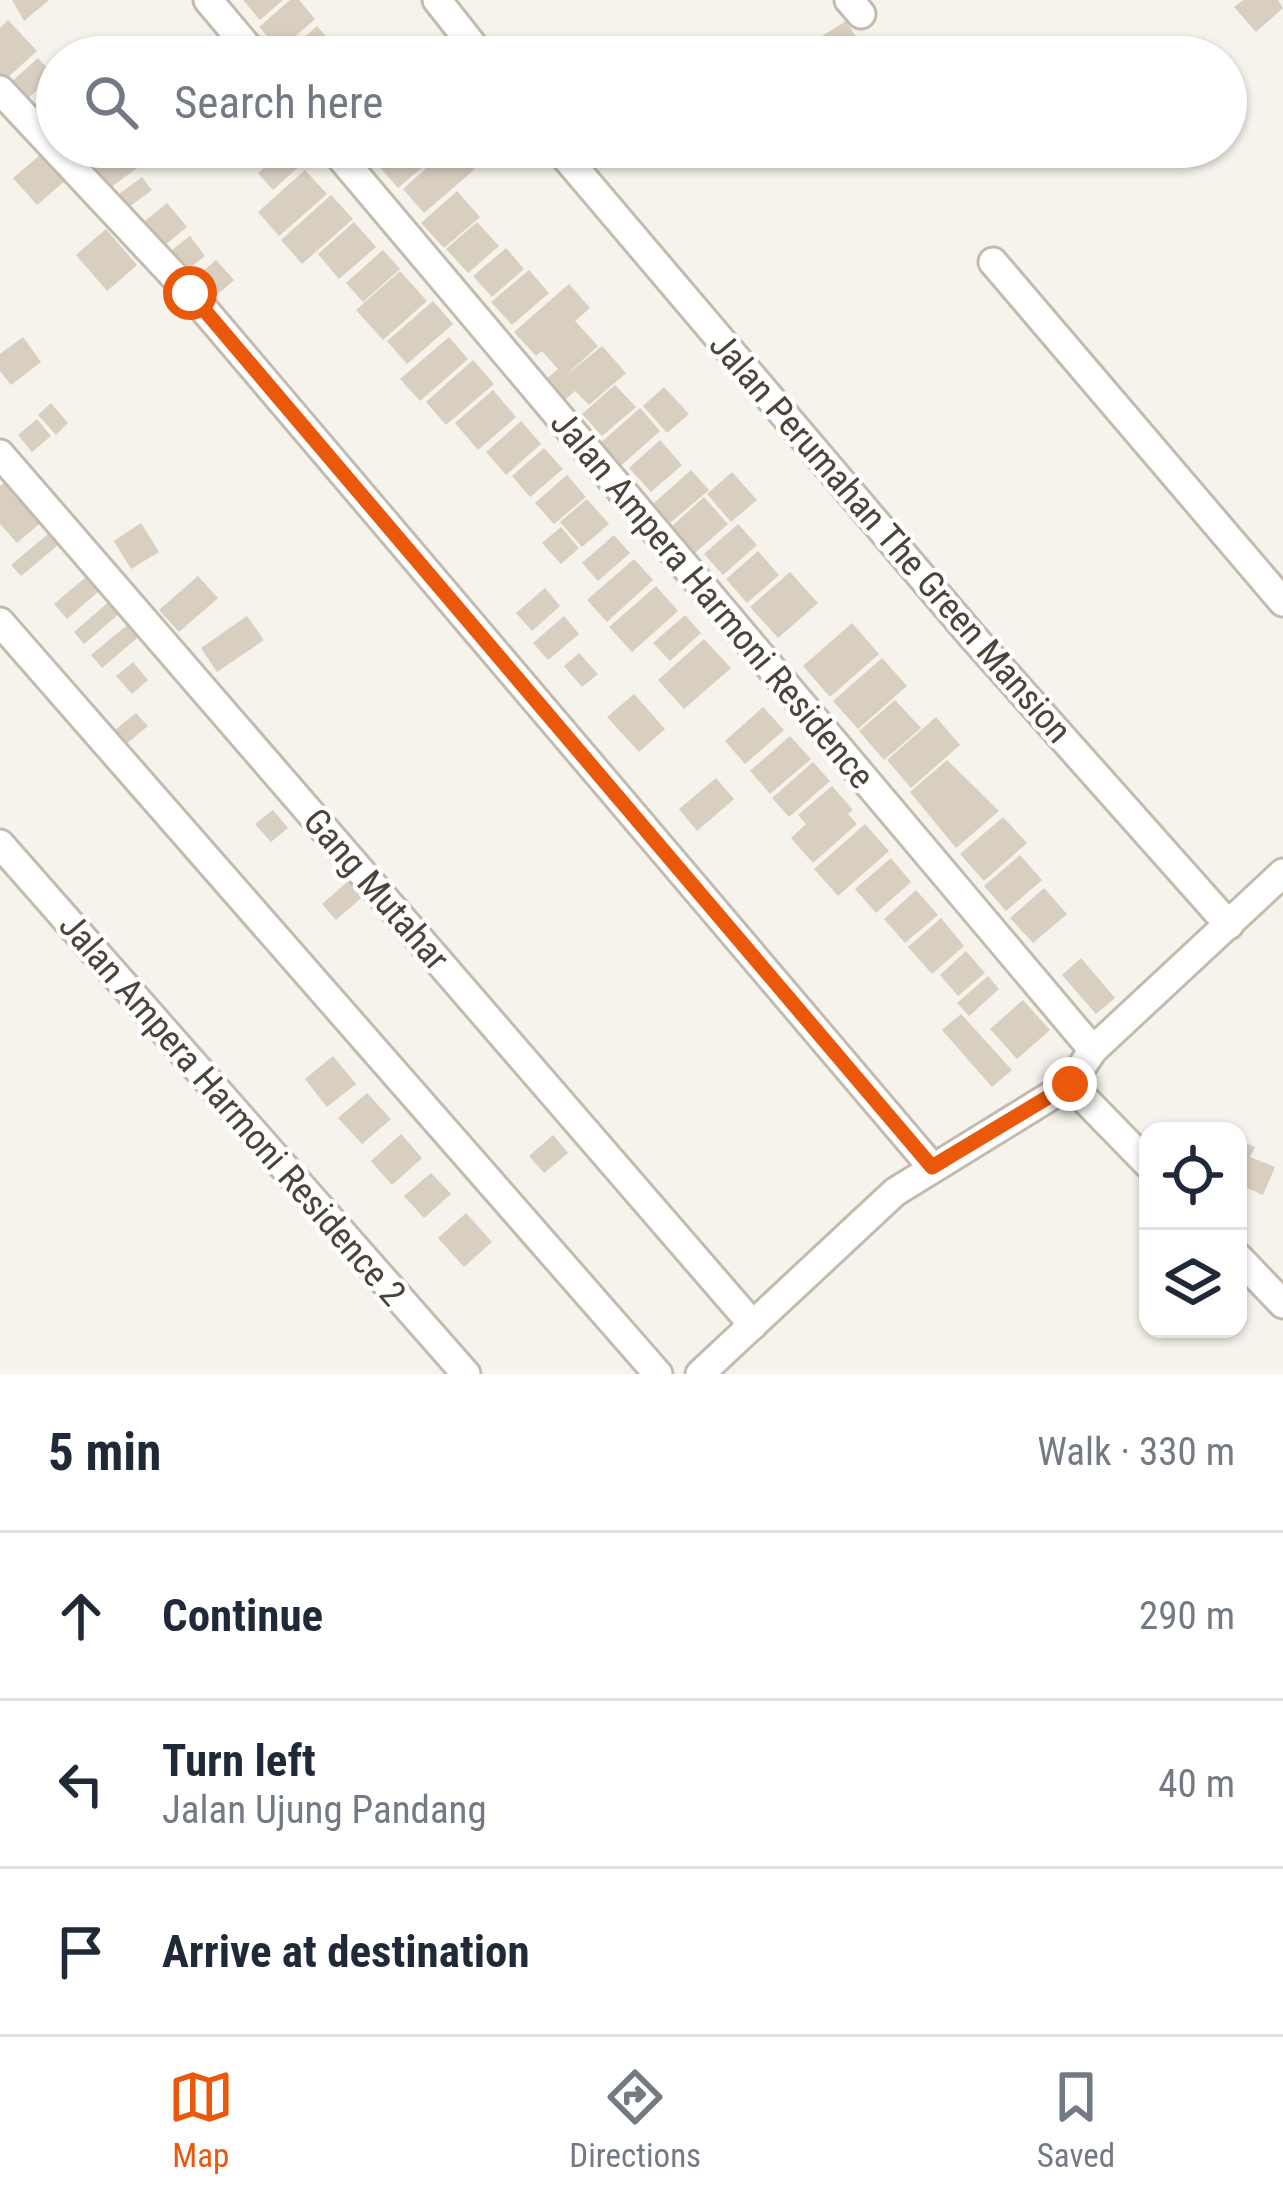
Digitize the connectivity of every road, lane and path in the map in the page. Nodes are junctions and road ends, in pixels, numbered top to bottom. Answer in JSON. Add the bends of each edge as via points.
{"nodes":[{"id":1,"x":208,"y":0,"type":"edge"},
{"id":2,"x":437,"y":0,"type":"edge"},
{"id":3,"x":238,"y":36,"type":"edge"},
{"id":4,"x":465,"y":36,"type":"edge"},
{"id":5,"x":0,"y":91,"type":"edge"},
{"id":6,"x":36,"y":129,"type":"edge"},
{"id":7,"x":72,"y":168,"type":"edge"},
{"id":8,"x":350,"y":168,"type":"edge"},
{"id":9,"x":575,"y":168,"type":"edge"},
{"id":10,"x":993,"y":262,"type":"dead end"},
{"id":11,"x":0,"y":454,"type":"edge"},
{"id":12,"x":1283,"y":602,"type":"edge"},
{"id":13,"x":0,"y":622,"type":"edge"},
{"id":14,"x":0,"y":844,"type":"edge"},
{"id":15,"x":1283,"y":873,"type":"edge"},
{"id":16,"x":1229,"y":925,"type":"junction"},
{"id":17,"x":1094,"y":1050,"type":"junction"},
{"id":18,"x":1070,"y":1084,"type":"junction"},
{"id":19,"x":1139,"y":1155,"type":"edge"},
{"id":20,"x":932,"y":1167,"type":"junction"},
{"id":21,"x":1247,"y":1266,"type":"edge"},
{"id":22,"x":1283,"y":1304,"type":"edge"},
{"id":23,"x":753,"y":1325,"type":"junction"},
{"id":24,"x":466,"y":1374,"type":"edge"},
{"id":25,"x":658,"y":1374,"type":"edge"},
{"id":26,"x":700,"y":1374,"type":"edge"}],
"edges":[{"from":1,"to":3,"type":"street"},
{"from":2,"to":4,"type":"street"},
{"from":5,"to":6,"type":"street"},
{"from":7,"to":20,"type":"street","via":[[190,293]]},
{"from":8,"to":17,"type":"street","name":"Jalan Ampera Harmoni Residence"},
{"from":9,"to":16,"type":"street","name":"Jalan Perumahan The Green Mansion"},
{"from":10,"to":12,"type":"street"},
{"from":11,"to":23,"type":"street","name":"Gang Mutahar"},
{"from":13,"to":25,"type":"street"},
{"from":14,"to":24,"type":"street","name":"Jalan Ampera Harmoni Residence 2"},
{"from":15,"to":16,"type":"street"},
{"from":16,"to":17,"type":"street"},
{"from":17,"to":18,"type":"street"},
{"from":18,"to":19,"type":"street"},
{"from":18,"to":20,"type":"street"},
{"from":20,"to":23,"type":"street"},
{"from":21,"to":22,"type":"street"},
{"from":23,"to":26,"type":"street"}]}
